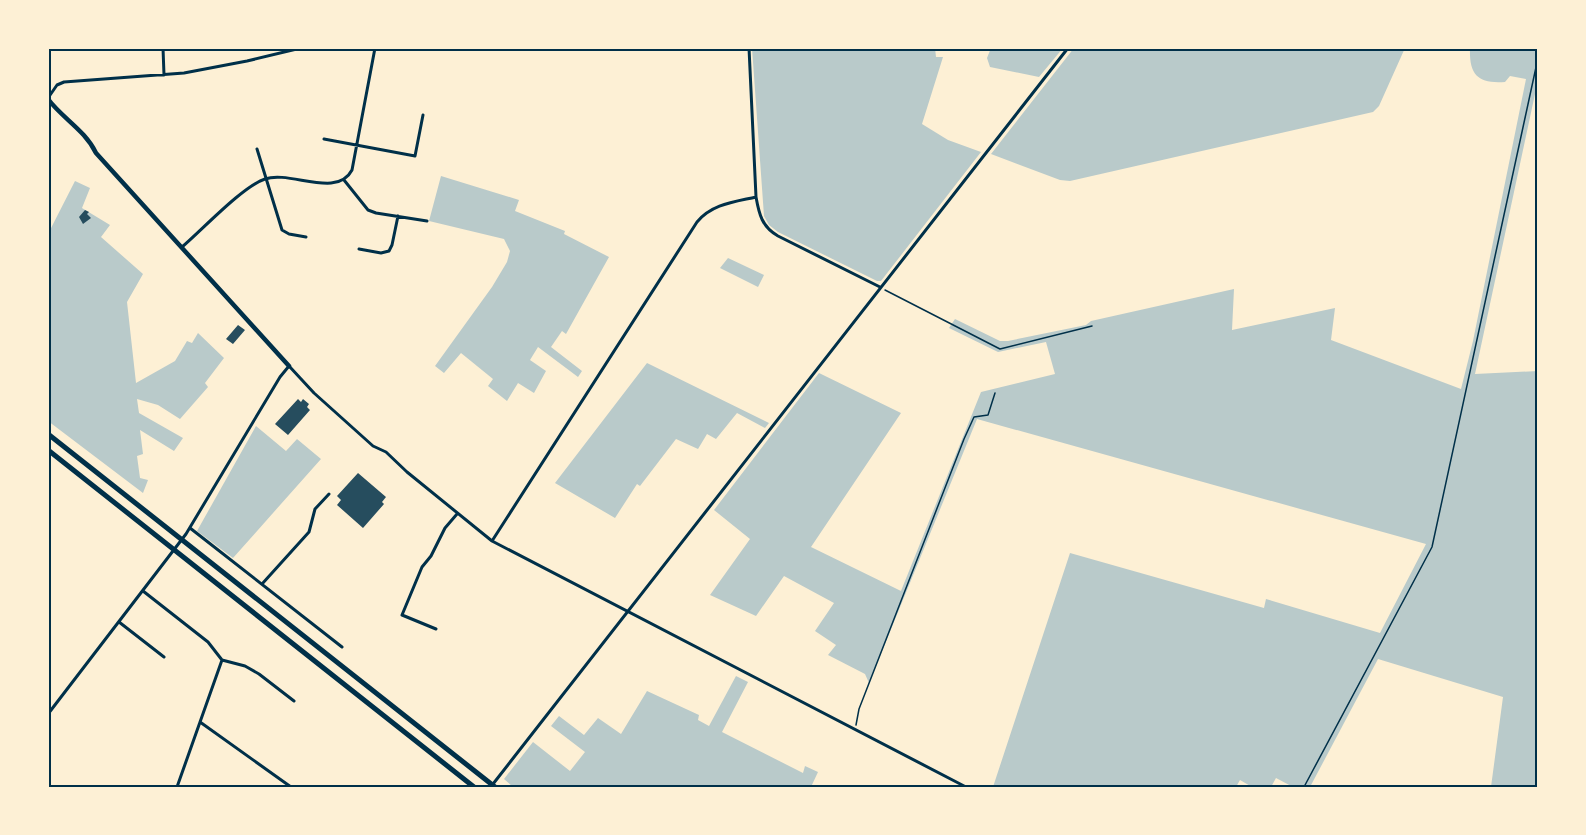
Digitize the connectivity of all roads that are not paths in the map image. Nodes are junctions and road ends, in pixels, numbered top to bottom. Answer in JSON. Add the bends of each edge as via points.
{"nodes":[{"id":1,"x":163,"y":48,"type":"edge"},
{"id":2,"x":301,"y":48,"type":"edge"},
{"id":3,"x":375,"y":48,"type":"edge"},
{"id":4,"x":749,"y":48,"type":"edge"},
{"id":5,"x":1068,"y":48,"type":"edge"},
{"id":6,"x":164,"y":75,"type":"junction"},
{"id":7,"x":48,"y":98,"type":"edge"},
{"id":8,"x":423,"y":115,"type":"dead end"},
{"id":9,"x":324,"y":139,"type":"dead end"},
{"id":10,"x":357,"y":145,"type":"junction"},
{"id":11,"x":257,"y":149,"type":"dead end"},
{"id":12,"x":265,"y":178,"type":"junction"},
{"id":13,"x":344,"y":180,"type":"junction"},
{"id":14,"x":756,"y":197,"type":"junction"},
{"id":15,"x":398,"y":216,"type":"junction"},
{"id":16,"x":427,"y":221,"type":"dead end"},
{"id":17,"x":306,"y":237,"type":"dead end"},
{"id":18,"x":181,"y":248,"type":"junction"},
{"id":19,"x":359,"y":249,"type":"dead end"},
{"id":20,"x":881,"y":287,"type":"junction"},
{"id":21,"x":289,"y":366,"type":"junction"},
{"id":22,"x":48,"y":434,"type":"edge"},
{"id":23,"x":48,"y":450,"type":"edge"},
{"id":24,"x":329,"y":494,"type":"dead end"},
{"id":25,"x":457,"y":514,"type":"junction"},
{"id":26,"x":190,"y":528,"type":"junction"},
{"id":27,"x":183,"y":540,"type":"junction"},
{"id":28,"x":492,"y":541,"type":"junction"},
{"id":29,"x":174,"y":550,"type":"junction"},
{"id":30,"x":262,"y":584,"type":"junction"},
{"id":31,"x":143,"y":591,"type":"junction"},
{"id":32,"x":629,"y":611,"type":"junction"},
{"id":33,"x":119,"y":622,"type":"junction"},
{"id":34,"x":436,"y":629,"type":"dead end"},
{"id":35,"x":342,"y":647,"type":"dead end"},
{"id":36,"x":164,"y":657,"type":"dead end"},
{"id":37,"x":222,"y":660,"type":"junction"},
{"id":38,"x":294,"y":701,"type":"dead end"},
{"id":39,"x":48,"y":714,"type":"edge"},
{"id":40,"x":200,"y":722,"type":"junction"},
{"id":41,"x":494,"y":786,"type":"edge"},
{"id":42,"x":177,"y":787,"type":"edge"},
{"id":43,"x":291,"y":787,"type":"edge"},
{"id":44,"x":474,"y":787,"type":"edge"},
{"id":45,"x":966,"y":787,"type":"edge"}],
"edges":[{"from":1,"to":6,"type":"street"},
{"from":2,"to":6,"type":"street"},
{"from":3,"to":10,"type":"street"},
{"from":4,"to":14,"type":"street"},
{"from":5,"to":20,"type":"street"},
{"from":6,"to":7,"type":"street","via":[[64,82]]},
{"from":7,"to":18,"type":"street"},
{"from":8,"to":10,"type":"street","via":[[415,156]]},
{"from":9,"to":10,"type":"street"},
{"from":10,"to":13,"type":"street","via":[[352,170]]},
{"from":11,"to":12,"type":"street"},
{"from":12,"to":13,"type":"street","via":[[331,184]]},
{"from":12,"to":17,"type":"street","via":[[282,230]]},
{"from":12,"to":18,"type":"street","via":[[245,190]]},
{"from":13,"to":15,"type":"street","via":[[368,210]]},
{"from":14,"to":20,"type":"street","via":[[761,219],[773,233]]},
{"from":14,"to":28,"type":"street","via":[[715,207],[697,222]]},
{"from":15,"to":16,"type":"street"},
{"from":15,"to":19,"type":"street","via":[[389,251]]},
{"from":18,"to":21,"type":"street"},
{"from":20,"to":32,"type":"street"},
{"from":21,"to":25,"type":"street","via":[[373,446],[386,452]]},
{"from":21,"to":26,"type":"street"},
{"from":22,"to":27,"type":"highway"},
{"from":23,"to":29,"type":"highway"},
{"from":24,"to":30,"type":"street","via":[[315,509],[309,531]]},
{"from":25,"to":28,"type":"street"},
{"from":25,"to":34,"type":"street","via":[[422,567],[402,615]]},
{"from":26,"to":27,"type":"street"},
{"from":26,"to":30,"type":"street"},
{"from":27,"to":29,"type":"street"},
{"from":27,"to":41,"type":"highway"},
{"from":28,"to":32,"type":"street"},
{"from":29,"to":31,"type":"street"},
{"from":29,"to":44,"type":"highway"},
{"from":30,"to":35,"type":"street"},
{"from":31,"to":33,"type":"street"},
{"from":31,"to":37,"type":"street","via":[[208,642]]},
{"from":32,"to":41,"type":"street"},
{"from":32,"to":45,"type":"street"},
{"from":33,"to":36,"type":"street"},
{"from":33,"to":39,"type":"street"},
{"from":37,"to":38,"type":"street","via":[[245,666]]},
{"from":37,"to":40,"type":"street"},
{"from":40,"to":42,"type":"street"},
{"from":40,"to":43,"type":"street"}]}
